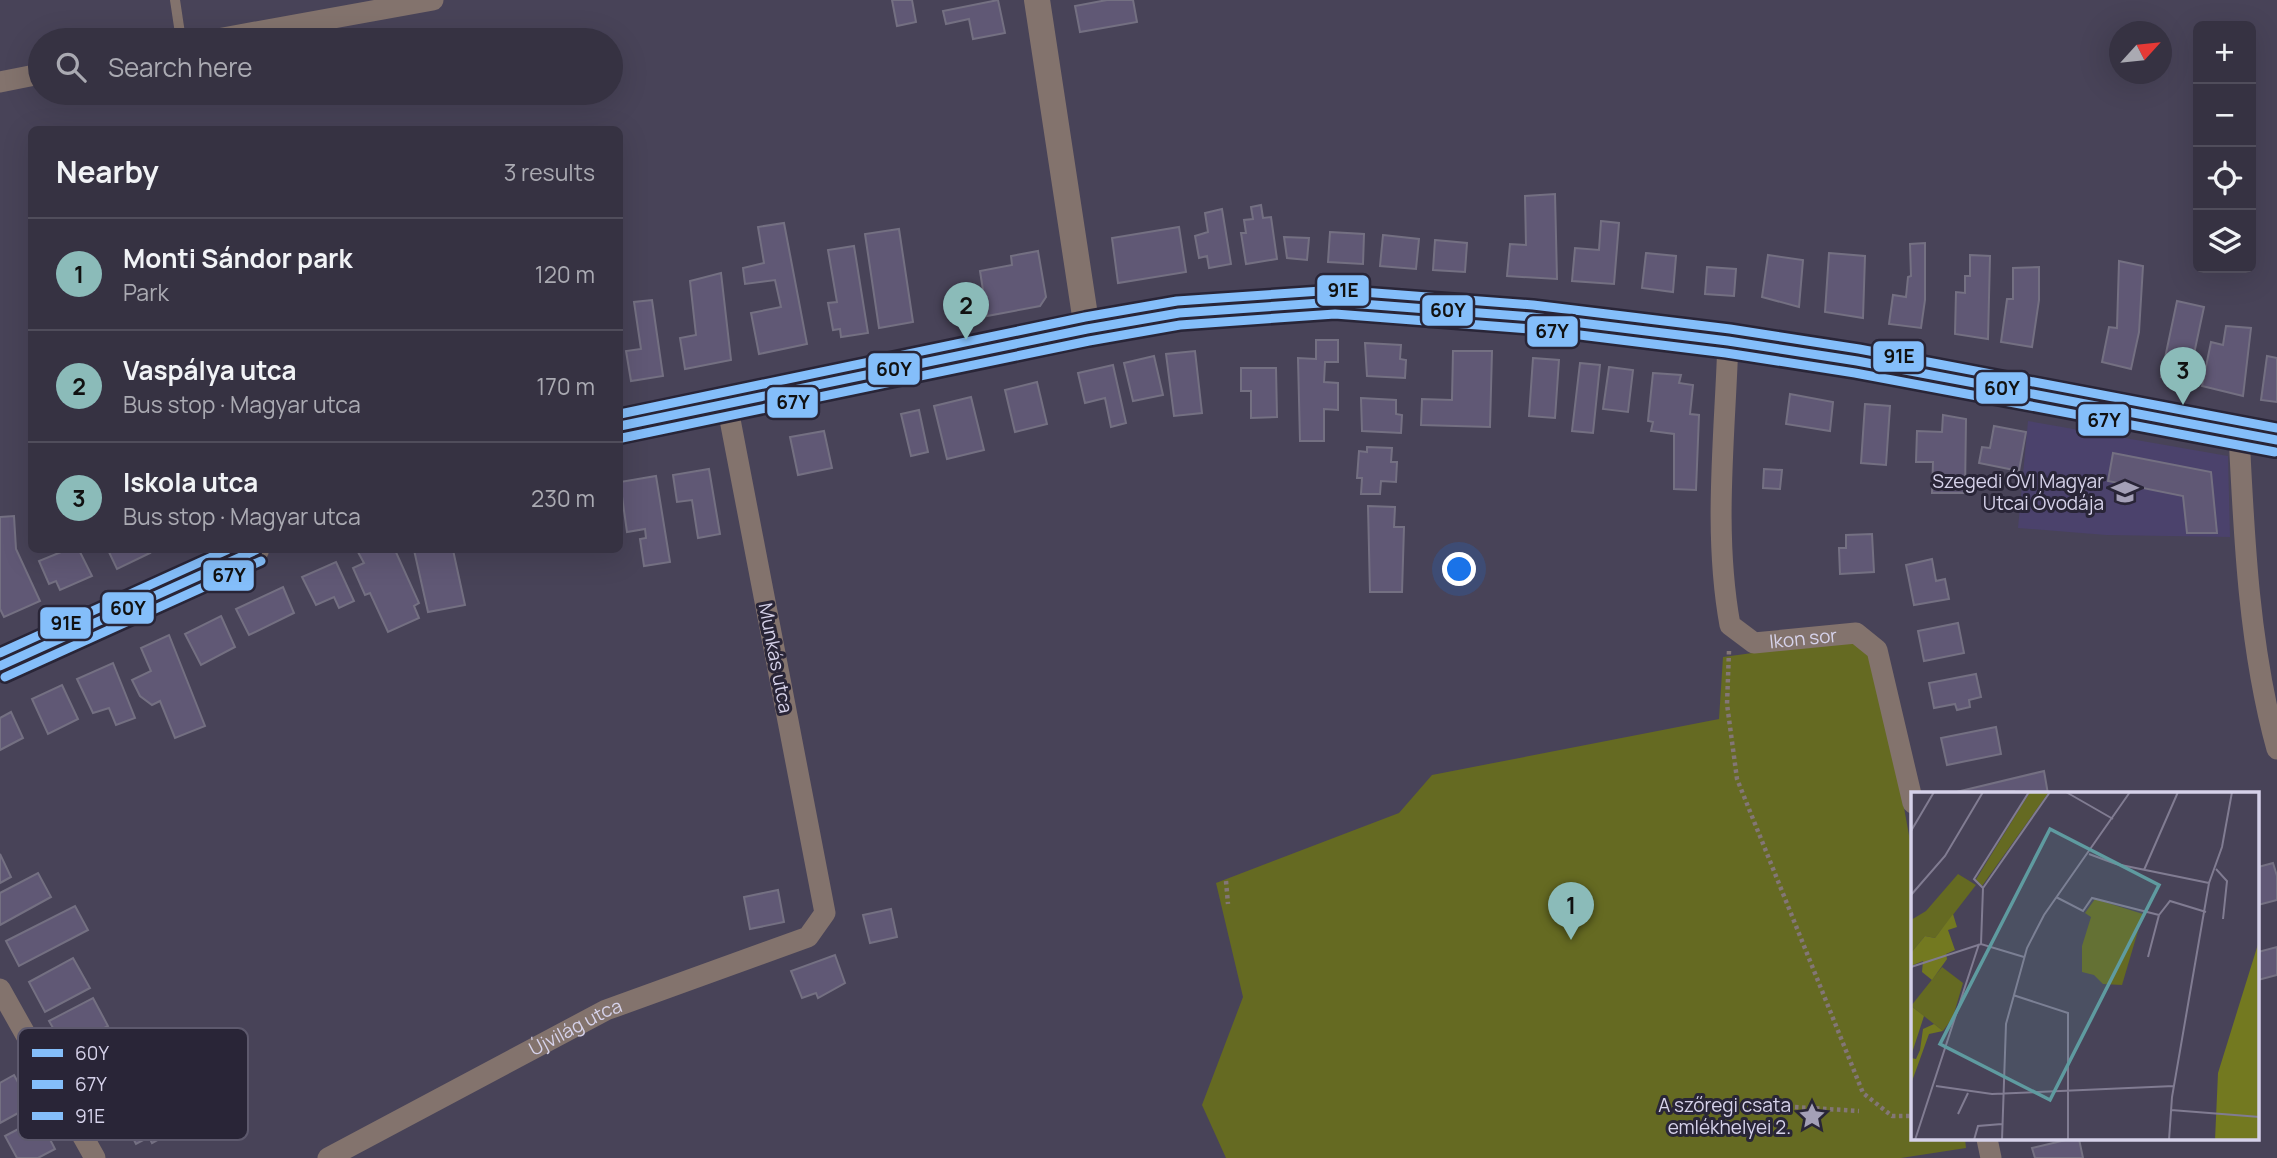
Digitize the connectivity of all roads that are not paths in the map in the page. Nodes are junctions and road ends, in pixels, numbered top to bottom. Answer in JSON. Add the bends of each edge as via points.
{"nodes":[{"id":1,"x":175,"y":0,"type":"edge"},
{"id":2,"x":433,"y":0,"type":"edge"},
{"id":3,"x":1037,"y":0,"type":"edge"},
{"id":4,"x":179,"y":28,"type":"edge"},
{"id":5,"x":278,"y":28,"type":"edge"},
{"id":6,"x":28,"y":76,"type":"edge"},
{"id":7,"x":0,"y":82,"type":"edge"},
{"id":8,"x":1087,"y":329,"type":"junction"},
{"id":9,"x":1728,"y":341,"type":"junction"},
{"id":10,"x":727,"y":404,"type":"junction"},
{"id":11,"x":623,"y":425,"type":"edge"},
{"id":12,"x":2239,"y":433,"type":"junction"},
{"id":13,"x":2277,"y":440,"type":"edge"},
{"id":14,"x":249,"y":553,"type":"edge"},
{"id":15,"x":0,"y":666,"type":"edge"},
{"id":16,"x":2277,"y":749,"type":"edge"},
{"id":17,"x":1911,"y":794,"type":"edge"},
{"id":18,"x":825,"y":913,"type":"joint"},
{"id":19,"x":0,"y":989,"type":"edge"},
{"id":20,"x":22,"y":1028,"type":"edge"},
{"id":21,"x":85,"y":1140,"type":"edge"},
{"id":22,"x":1987,"y":1140,"type":"edge"},
{"id":23,"x":95,"y":1158,"type":"edge"},
{"id":24,"x":328,"y":1158,"type":"edge"},
{"id":25,"x":1991,"y":1158,"type":"edge"}],
"edges":[{"from":1,"to":4,"type":"lane"},
{"from":2,"to":5,"type":"street"},
{"from":3,"to":8,"type":"street"},
{"from":6,"to":7,"type":"street"},
{"from":8,"to":9,"type":"street","via":[[1179,313],[1335,302],[1520,316]]},
{"from":8,"to":10,"type":"street"},
{"from":9,"to":12,"type":"street"},
{"from":9,"to":17,"type":"street","name":"Ikon sor","via":[[1721,529],[1730,625],[1754,643],[1856,633],[1877,650]]},
{"from":10,"to":11,"type":"street"},
{"from":10,"to":18,"type":"street","name":"Munkás utca"},
{"from":12,"to":13,"type":"street"},
{"from":12,"to":16,"type":"street","via":[[2258,646]]},
{"from":14,"to":15,"type":"street"},
{"from":18,"to":24,"type":"street","name":"Újvilág utca","via":[[808,937],[606,1010]]},
{"from":19,"to":20,"type":"street"},
{"from":21,"to":23,"type":"street"},
{"from":22,"to":25,"type":"street"}]}
